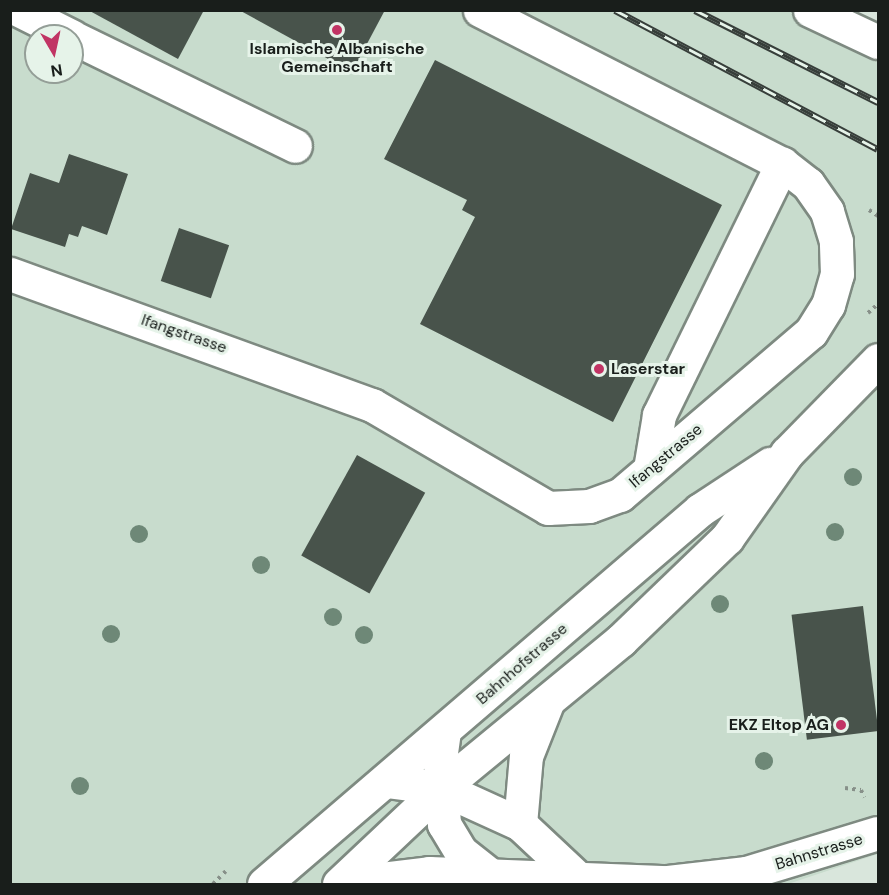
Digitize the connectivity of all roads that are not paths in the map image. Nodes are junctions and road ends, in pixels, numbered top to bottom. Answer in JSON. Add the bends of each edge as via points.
{"nodes":[{"id":1,"x":19,"y":10,"type":"edge"},
{"id":2,"x":480,"y":10,"type":"edge"},
{"id":3,"x":810,"y":11,"type":"edge"},
{"id":4,"x":47,"y":24,"type":"edge"},
{"id":5,"x":84,"y":42,"type":"edge"},
{"id":6,"x":879,"y":42,"type":"edge"},
{"id":7,"x":295,"y":146,"type":"dead end"},
{"id":8,"x":782,"y":164,"type":"junction"},
{"id":9,"x":10,"y":274,"type":"edge"},
{"id":10,"x":879,"y":360,"type":"edge"},
{"id":11,"x":787,"y":453,"type":"junction"},
{"id":12,"x":650,"y":469,"type":"junction"},
{"id":13,"x":547,"y":703,"type":"junction"},
{"id":14,"x":444,"y":731,"type":"junction"},
{"id":15,"x":386,"y":781,"type":"junction"},
{"id":16,"x":441,"y":788,"type":"junction"},
{"id":17,"x":520,"y":824,"type":"junction"},
{"id":18,"x":877,"y":839,"type":"edge"},
{"id":19,"x":495,"y":878,"type":"junction"},
{"id":20,"x":447,"y":879,"type":"edge"},
{"id":21,"x":581,"y":881,"type":"junction"},
{"id":22,"x":264,"y":885,"type":"edge"},
{"id":23,"x":340,"y":885,"type":"edge"}],
"edges":[{"from":1,"to":4,"type":"street"},
{"from":2,"to":8,"type":"street","name":"Ifangstrasse"},
{"from":3,"to":6,"type":"street"},
{"from":5,"to":7,"type":"street"},
{"from":8,"to":12,"type":"street","via":[[659,415]]},
{"from":8,"to":12,"type":"street","name":"Ifangstrasse","via":[[808,184],[826,211],[837,263],[828,304],[811,332]]},
{"from":9,"to":12,"type":"street","name":"Ifangstrasse","via":[[372,405],[548,508],[589,506],[620,495]]},
{"from":10,"to":11,"type":"street","name":"Bahnhofstrasse"},
{"from":11,"to":13,"type":"street","name":"Bahnhofstrasse","via":[[727,538]]},
{"from":11,"to":14,"type":"street","name":"Bahnhofstrasse","via":[[700,510]]},
{"from":13,"to":16,"type":"street","name":"Bahnhofstrasse"},
{"from":13,"to":17,"type":"street","via":[[526,756]]},
{"from":14,"to":15,"type":"street","name":"Bahnhofstrasse"},
{"from":14,"to":16,"type":"street"},
{"from":15,"to":16,"type":"street"},
{"from":15,"to":22,"type":"street","name":"Bahnhofstrasse"},
{"from":16,"to":17,"type":"street"},
{"from":16,"to":19,"type":"street","via":[[444,824],[461,852]]},
{"from":16,"to":23,"type":"street","name":"Bahnhofstrasse"},
{"from":17,"to":21,"type":"street"},
{"from":18,"to":21,"type":"street","name":"Bahnstrasse","via":[[746,873],[668,882]]},
{"from":19,"to":20,"type":"street","name":"Bahnstrasse"},
{"from":19,"to":21,"type":"street","name":"Bahnstrasse"},
{"from":20,"to":23,"type":"street","name":"Bahnstrasse","via":[[404,873]]}]}
